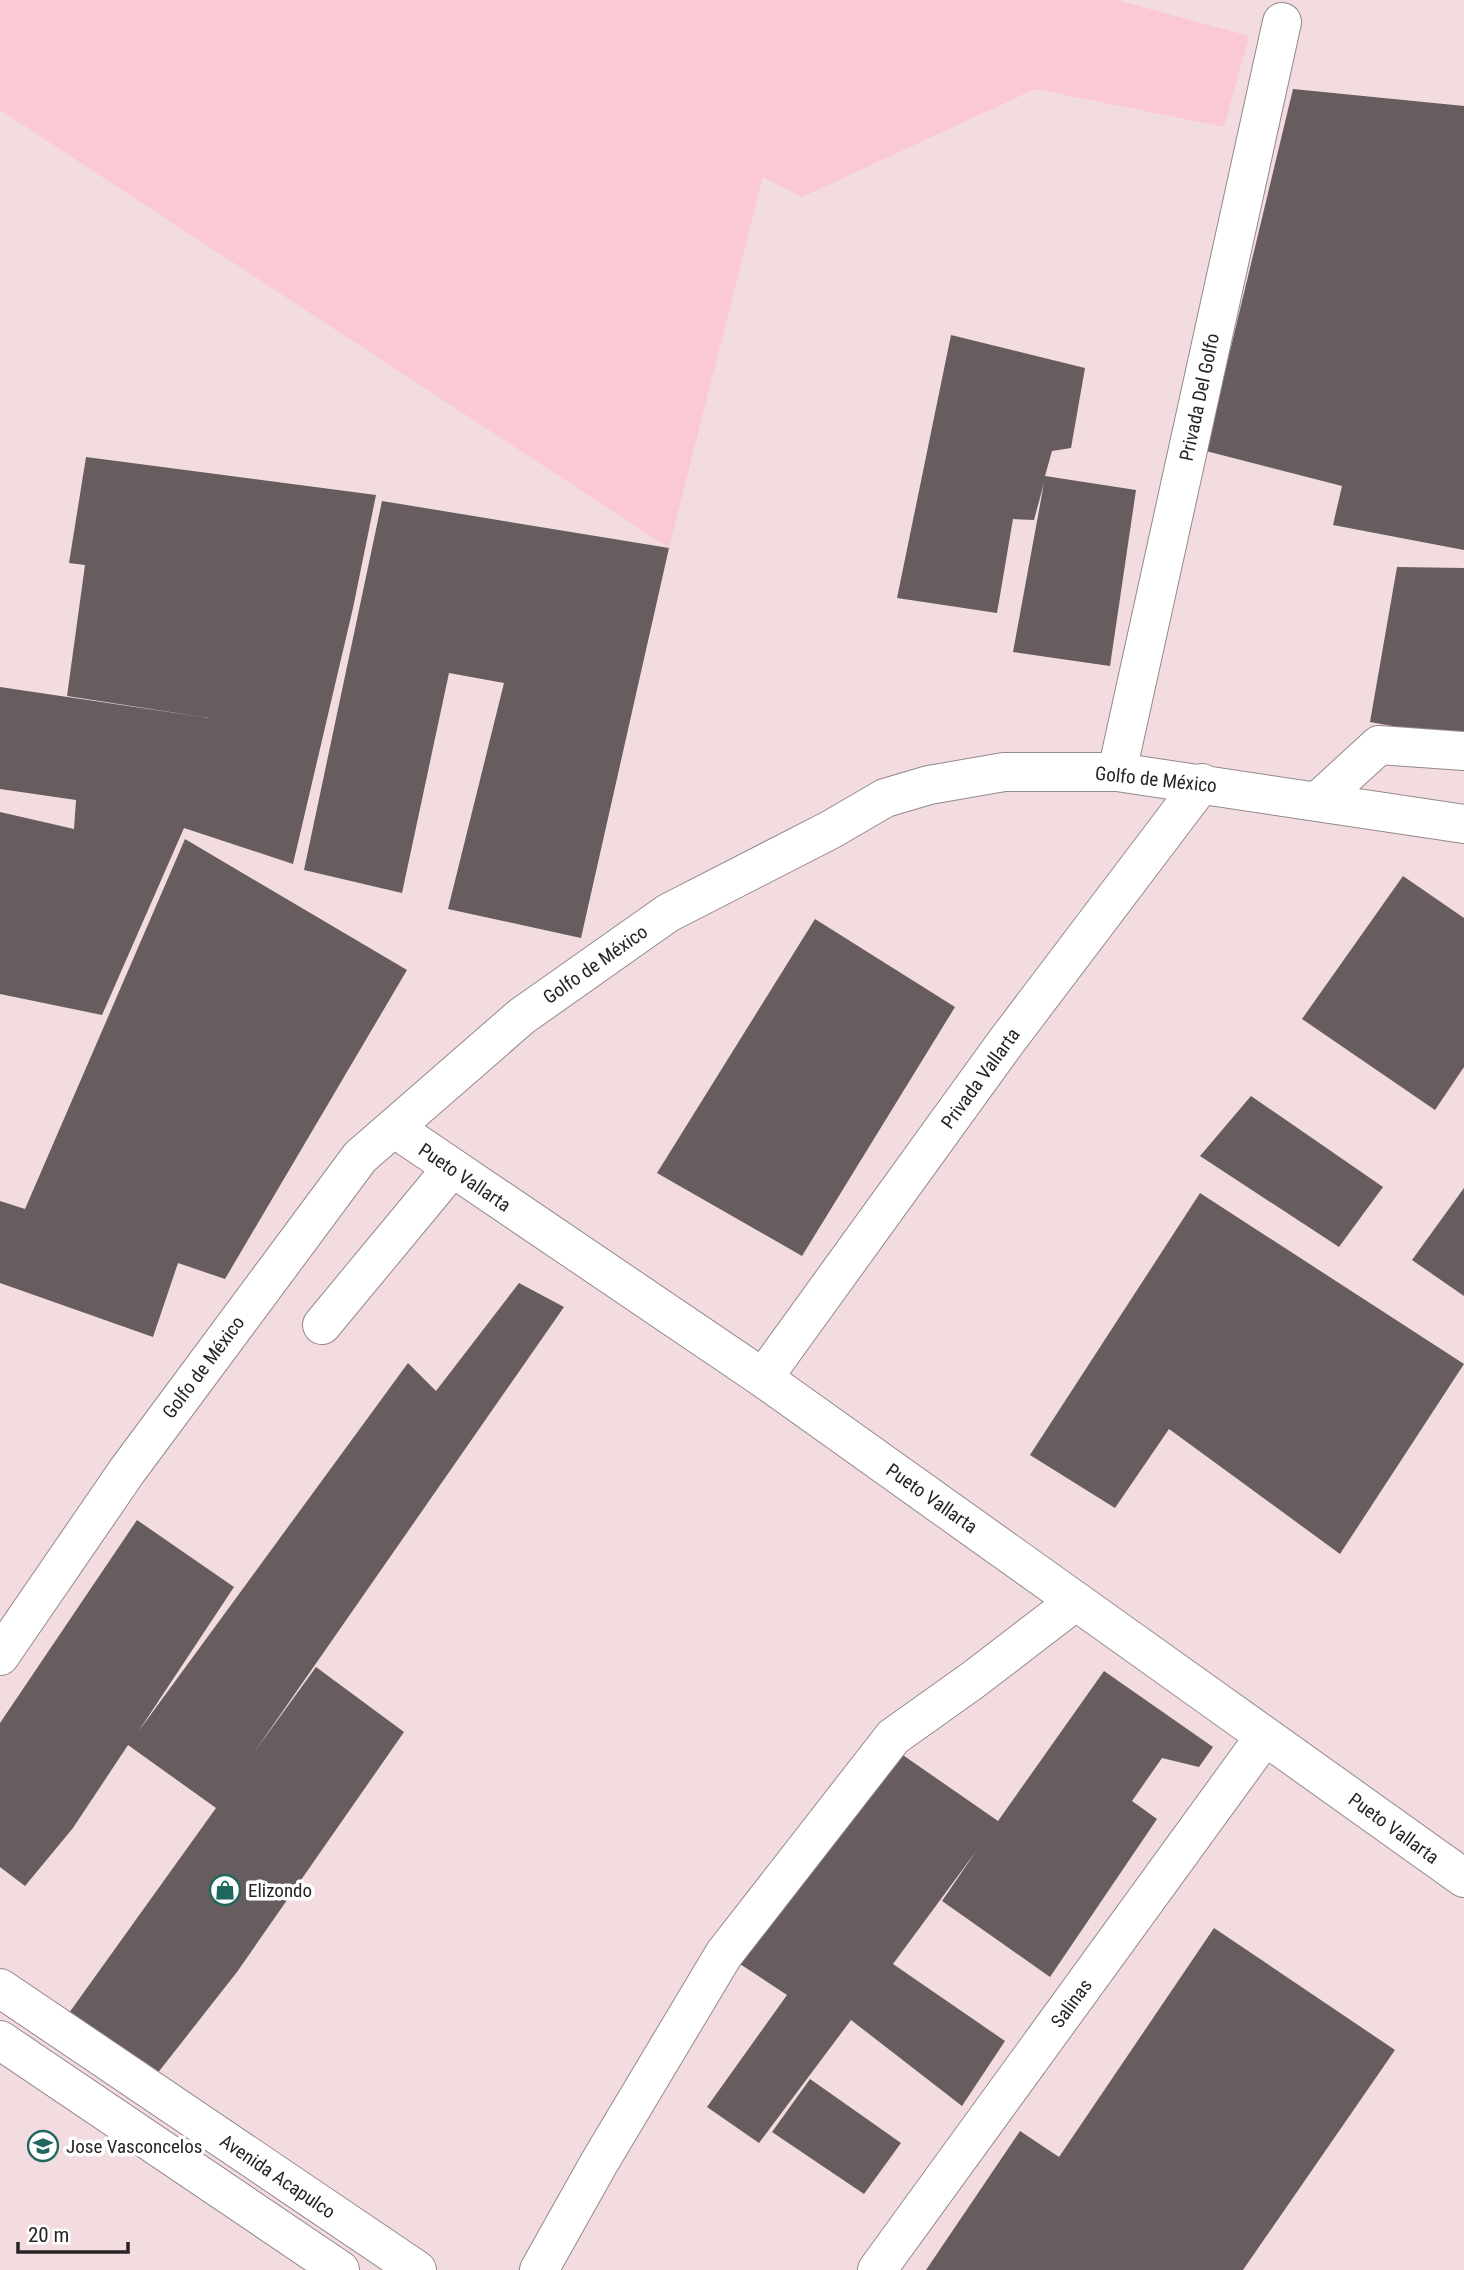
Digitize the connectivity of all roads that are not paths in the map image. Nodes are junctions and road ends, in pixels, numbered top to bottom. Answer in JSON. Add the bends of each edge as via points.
{"nodes":[{"id":1,"x":1282,"y":22,"type":"dead end"},
{"id":2,"x":1464,"y":751,"type":"edge"},
{"id":3,"x":1117,"y":772,"type":"junction"},
{"id":4,"x":1202,"y":783,"type":"junction"},
{"id":5,"x":1318,"y":801,"type":"junction"},
{"id":6,"x":1464,"y":824,"type":"edge"},
{"id":7,"x":394,"y":1128,"type":"junction"},
{"id":8,"x":452,"y":1168,"type":"junction"},
{"id":9,"x":321,"y":1325,"type":"dead end"},
{"id":10,"x":763,"y":1378,"type":"junction"},
{"id":11,"x":1076,"y":1601,"type":"junction"},
{"id":12,"x":0,"y":1656,"type":"edge"},
{"id":13,"x":1265,"y":1736,"type":"junction"},
{"id":14,"x":1464,"y":1878,"type":"edge"},
{"id":15,"x":0,"y":1988,"type":"edge"},
{"id":16,"x":0,"y":2040,"type":"edge"},
{"id":17,"x":340,"y":2270,"type":"edge"},
{"id":18,"x":417,"y":2270,"type":"edge"},
{"id":19,"x":539,"y":2270,"type":"edge"},
{"id":20,"x":877,"y":2270,"type":"edge"}],
"edges":[{"from":1,"to":3,"type":"street","name":"Privada Del Golfo"},
{"from":2,"to":5,"type":"street","via":[[1379,746]]},
{"from":3,"to":4,"type":"street","name":"Golfo de México"},
{"from":3,"to":7,"type":"street","name":"Golfo de México","via":[[1004,772],[885,798],[668,913],[522,1016]]},
{"from":4,"to":5,"type":"street","name":"Golfo de México"},
{"from":4,"to":10,"type":"street","name":"Privada Vallarta","via":[[1006,1042]]},
{"from":5,"to":6,"type":"street","name":"Golfo de México"},
{"from":7,"to":8,"type":"street","name":"Pueto Vallarta"},
{"from":7,"to":12,"type":"street","name":"Golfo de México","via":[[360,1157],[322,1207],[127,1471]]},
{"from":8,"to":9,"type":"street"},
{"from":8,"to":10,"type":"street","name":"Pueto Vallarta"},
{"from":10,"to":11,"type":"street","name":"Pueto Vallarta"},
{"from":11,"to":13,"type":"street","name":"Pueto Vallarta"},
{"from":11,"to":19,"type":"street","via":[[893,1737],[724,1954]]},
{"from":13,"to":14,"type":"street","name":"Pueto Vallarta"},
{"from":13,"to":20,"type":"street","name":"Salinas"},
{"from":15,"to":18,"type":"street","name":"Avenida Acapulco"},
{"from":16,"to":17,"type":"street"}]}
